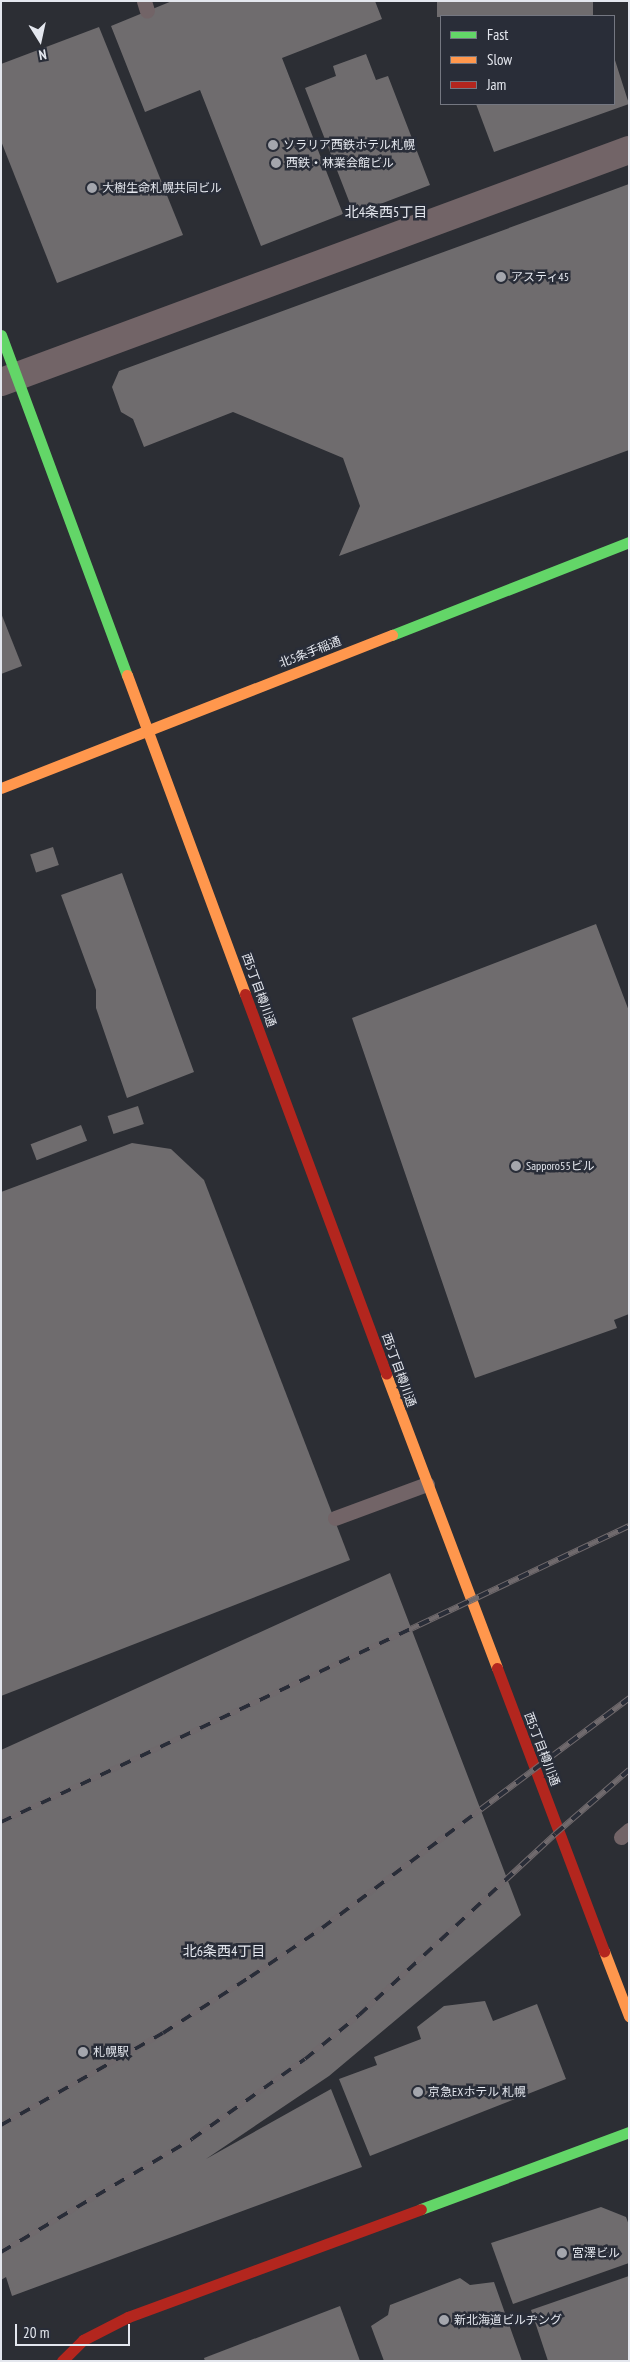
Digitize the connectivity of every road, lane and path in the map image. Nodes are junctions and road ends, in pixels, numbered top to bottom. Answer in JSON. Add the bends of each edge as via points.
{"nodes":[{"id":1,"x":629,"y":150,"type":"edge"},
{"id":2,"x":1,"y":335,"type":"edge"},
{"id":3,"x":9,"y":379,"type":"edge"},
{"id":4,"x":629,"y":542,"type":"edge"},
{"id":5,"x":147,"y":732,"type":"junction"},
{"id":6,"x":1,"y":788,"type":"edge"},
{"id":7,"x":427,"y":1484,"type":"junction"},
{"id":8,"x":335,"y":1518,"type":"dead end"},
{"id":9,"x":629,"y":2016,"type":"edge"},
{"id":10,"x":629,"y":2132,"type":"edge"},
{"id":11,"x":62,"y":2361,"type":"edge"}],
"edges":[{"from":1,"to":3,"type":"street"},
{"from":2,"to":3,"type":"street","name":"西5丁目樽川通"},
{"from":3,"to":5,"type":"street","name":"西5丁目樽川通"},
{"from":4,"to":5,"type":"street","name":"北5条手稲通"},
{"from":5,"to":6,"type":"street","name":"北5条手稲通"},
{"from":5,"to":7,"type":"street","name":"西5丁目樽川通"},
{"from":7,"to":8,"type":"lane"},
{"from":7,"to":9,"type":"street","name":"西5丁目樽川通"},
{"from":10,"to":11,"type":"street","via":[[128,2317],[83,2340]]}]}
